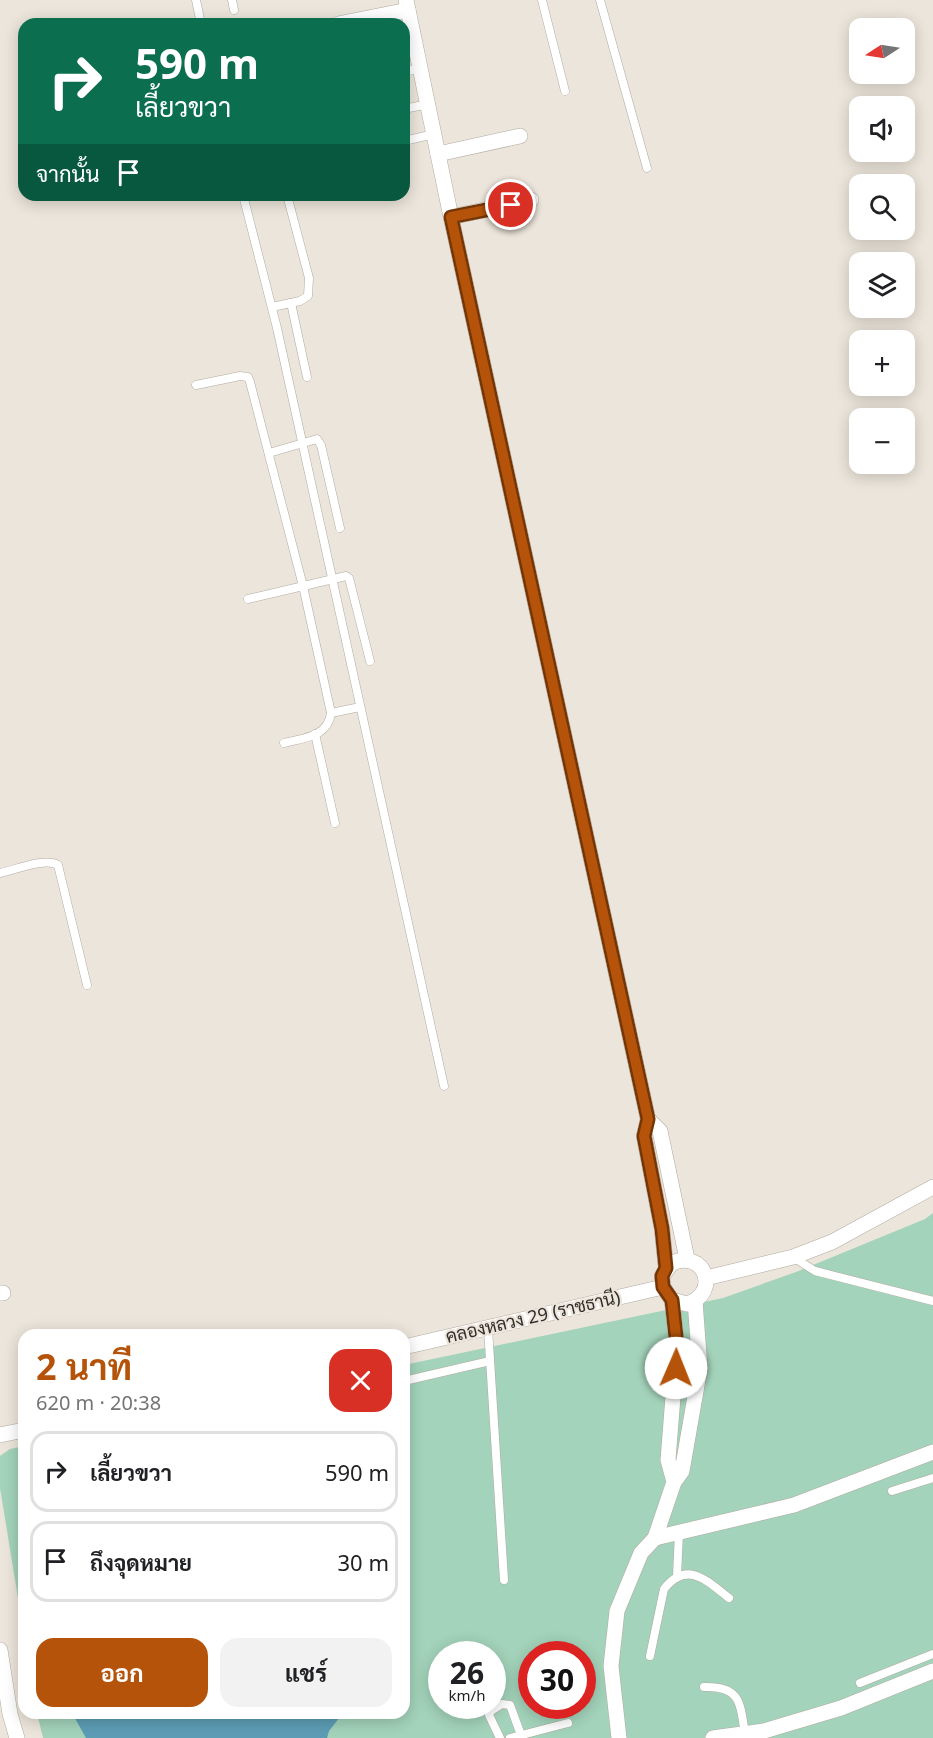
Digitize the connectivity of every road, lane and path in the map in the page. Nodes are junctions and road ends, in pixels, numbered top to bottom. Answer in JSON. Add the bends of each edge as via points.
{"nodes":[{"id":1,"x":196,"y":0,"type":"edge"},
{"id":2,"x":231,"y":0,"type":"edge"},
{"id":3,"x":542,"y":0,"type":"edge"},
{"id":4,"x":600,"y":0,"type":"edge"},
{"id":5,"x":407,"y":5,"type":"edge"},
{"id":6,"x":234,"y":10,"type":"dead end"},
{"id":7,"x":200,"y":18,"type":"edge"},
{"id":8,"x":360,"y":18,"type":"edge"},
{"id":9,"x":410,"y":20,"type":"edge"},
{"id":10,"x":420,"y":68,"type":"junction"},
{"id":11,"x":410,"y":70,"type":"edge"},
{"id":12,"x":565,"y":91,"type":"dead end"},
{"id":13,"x":428,"y":104,"type":"junction"},
{"id":14,"x":410,"y":108,"type":"edge"},
{"id":15,"x":434,"y":134,"type":"junction"},
{"id":16,"x":520,"y":136,"type":"dead end"},
{"id":17,"x":410,"y":140,"type":"edge"},
{"id":18,"x":438,"y":154,"type":"junction"},
{"id":19,"x":646,"y":168,"type":"dead end"},
{"id":20,"x":531,"y":200,"type":"dead end"},
{"id":21,"x":245,"y":201,"type":"edge"},
{"id":22,"x":289,"y":201,"type":"edge"},
{"id":23,"x":451,"y":217,"type":"junction"},
{"id":24,"x":291,"y":303,"type":"junction"},
{"id":25,"x":272,"y":307,"type":"junction"},
{"id":26,"x":307,"y":377,"type":"dead end"},
{"id":27,"x":196,"y":385,"type":"dead end"},
{"id":28,"x":302,"y":442,"type":"junction"},
{"id":29,"x":269,"y":453,"type":"junction"},
{"id":30,"x":340,"y":528,"type":"dead end"},
{"id":31,"x":332,"y":579,"type":"junction"},
{"id":32,"x":303,"y":586,"type":"junction"},
{"id":33,"x":248,"y":599,"type":"dead end"},
{"id":34,"x":370,"y":661,"type":"dead end"},
{"id":35,"x":360,"y":707,"type":"junction"},
{"id":36,"x":331,"y":713,"type":"junction"},
{"id":37,"x":315,"y":734,"type":"junction"},
{"id":38,"x":284,"y":743,"type":"dead end"},
{"id":39,"x":335,"y":823,"type":"dead end"},
{"id":40,"x":0,"y":873,"type":"edge"},
{"id":41,"x":87,"y":985,"type":"dead end"},
{"id":42,"x":444,"y":1086,"type":"dead end"},
{"id":43,"x":648,"y":1119,"type":"junction"},
{"id":44,"x":933,"y":1187,"type":"edge"},
{"id":45,"x":793,"y":1257,"type":"junction"},
{"id":46,"x":687,"y":1259,"type":"junction"},
{"id":47,"x":666,"y":1268,"type":"junction"},
{"id":48,"x":706,"y":1278,"type":"junction"},
{"id":49,"x":663,"y":1287,"type":"junction"},
{"id":50,"x":672,"y":1300,"type":"junction"},
{"id":51,"x":695,"y":1301,"type":"junction"},
{"id":52,"x":933,"y":1301,"type":"edge"},
{"id":53,"x":488,"y":1328,"type":"junction"},
{"id":54,"x":410,"y":1346,"type":"edge"},
{"id":55,"x":490,"y":1361,"type":"junction"},
{"id":56,"x":410,"y":1380,"type":"edge"},
{"id":57,"x":18,"y":1432,"type":"edge"},
{"id":58,"x":0,"y":1436,"type":"edge"},
{"id":59,"x":933,"y":1452,"type":"edge"},
{"id":60,"x":933,"y":1478,"type":"edge"},
{"id":61,"x":674,"y":1482,"type":"junction"},
{"id":62,"x":892,"y":1491,"type":"dead end"},
{"id":63,"x":680,"y":1532,"type":"junction"},
{"id":64,"x":655,"y":1538,"type":"junction"},
{"id":65,"x":677,"y":1576,"type":"junction"},
{"id":66,"x":504,"y":1580,"type":"dead end"},
{"id":67,"x":729,"y":1598,"type":"dead end"},
{"id":68,"x":0,"y":1650,"type":"edge"},
{"id":69,"x":933,"y":1654,"type":"edge"},
{"id":70,"x":650,"y":1656,"type":"dead end"},
{"id":71,"x":933,"y":1671,"type":"edge"},
{"id":72,"x":860,"y":1683,"type":"dead end"},
{"id":73,"x":704,"y":1687,"type":"dead end"},
{"id":74,"x":568,"y":1724,"type":"dead end"},
{"id":75,"x":745,"y":1734,"type":"junction"},
{"id":76,"x":765,"y":1734,"type":"edge"},
{"id":77,"x":515,"y":1737,"type":"edge"},
{"id":78,"x":17,"y":1738,"type":"edge"},
{"id":79,"x":500,"y":1738,"type":"edge"},
{"id":80,"x":619,"y":1738,"type":"edge"},
{"id":81,"x":714,"y":1738,"type":"edge"}],
"edges":[{"from":1,"to":7,"type":"lane"},
{"from":2,"to":6,"type":"lane"},
{"from":3,"to":12,"type":"lane"},
{"from":4,"to":19,"type":"lane"},
{"from":5,"to":8,"type":"street"},
{"from":9,"to":10,"type":"street"},
{"from":10,"to":11,"type":"lane"},
{"from":10,"to":13,"type":"street"},
{"from":13,"to":14,"type":"lane"},
{"from":13,"to":15,"type":"street"},
{"from":15,"to":17,"type":"lane"},
{"from":15,"to":18,"type":"street"},
{"from":16,"to":18,"type":"street"},
{"from":18,"to":23,"type":"street"},
{"from":20,"to":23,"type":"street"},
{"from":21,"to":25,"type":"lane"},
{"from":22,"to":24,"type":"lane","via":[[309,278],[308,296]]},
{"from":23,"to":43,"type":"street"},
{"from":24,"to":25,"type":"lane"},
{"from":24,"to":26,"type":"lane"},
{"from":25,"to":28,"type":"lane"},
{"from":27,"to":29,"type":"lane","via":[[248,377]]},
{"from":28,"to":29,"type":"lane"},
{"from":28,"to":30,"type":"lane","via":[[314,438],[321,445]]},
{"from":28,"to":31,"type":"lane"},
{"from":29,"to":32,"type":"lane"},
{"from":31,"to":32,"type":"lane"},
{"from":31,"to":34,"type":"lane","via":[[349,578]]},
{"from":31,"to":35,"type":"lane"},
{"from":32,"to":33,"type":"lane"},
{"from":32,"to":36,"type":"lane"},
{"from":35,"to":36,"type":"lane"},
{"from":35,"to":42,"type":"lane"},
{"from":36,"to":37,"type":"lane","via":[[325,730]]},
{"from":37,"to":38,"type":"lane"},
{"from":37,"to":39,"type":"lane"},
{"from":40,"to":41,"type":"lane","via":[[42,864],[58,865]]},
{"from":43,"to":46,"type":"street","via":[[660,1131]]},
{"from":43,"to":47,"type":"street","via":[[644,1136]]},
{"from":44,"to":45,"type":"street","via":[[832,1242]]},
{"from":45,"to":48,"type":"street"},
{"from":45,"to":52,"type":"lane","via":[[815,1271]]},
{"from":46,"to":47,"type":"street"},
{"from":46,"to":48,"type":"street","via":[[702,1268]]},
{"from":47,"to":49,"type":"street"},
{"from":48,"to":51,"type":"street","via":[[706,1288]]},
{"from":49,"to":50,"type":"street"},
{"from":49,"to":53,"type":"street","name":"คลองหลวง 29 (ราชธานี)"},
{"from":50,"to":51,"type":"street","via":[[680,1304]]},
{"from":50,"to":61,"type":"street","via":[[677,1346],[668,1460]]},
{"from":51,"to":61,"type":"street","via":[[700,1368],[682,1471]]},
{"from":53,"to":54,"type":"street","name":"คลองหลวง 29 (ราชธานี)"},
{"from":53,"to":55,"type":"lane"},
{"from":55,"to":56,"type":"lane"},
{"from":55,"to":66,"type":"lane"},
{"from":57,"to":58,"type":"street"},
{"from":59,"to":63,"type":"street","via":[[794,1505]]},
{"from":60,"to":62,"type":"lane"},
{"from":61,"to":64,"type":"street"},
{"from":63,"to":64,"type":"street"},
{"from":63,"to":65,"type":"lane"},
{"from":64,"to":80,"type":"street","via":[[641,1553],[616,1611],[611,1666]]},
{"from":65,"to":67,"type":"lane","via":[[685,1574],[705,1580]]},
{"from":65,"to":70,"type":"lane","via":[[664,1589]]},
{"from":68,"to":78,"type":"street"},
{"from":69,"to":72,"type":"lane"},
{"from":71,"to":76,"type":"street"},
{"from":73,"to":75,"type":"lane","via":[[732,1692],[740,1703]]},
{"from":74,"to":77,"type":"lane"},
{"from":75,"to":76,"type":"street"},
{"from":75,"to":81,"type":"street"},
{"from":77,"to":79,"type":"lane","via":[[510,1706],[502,1704],[489,1716]]}]}
